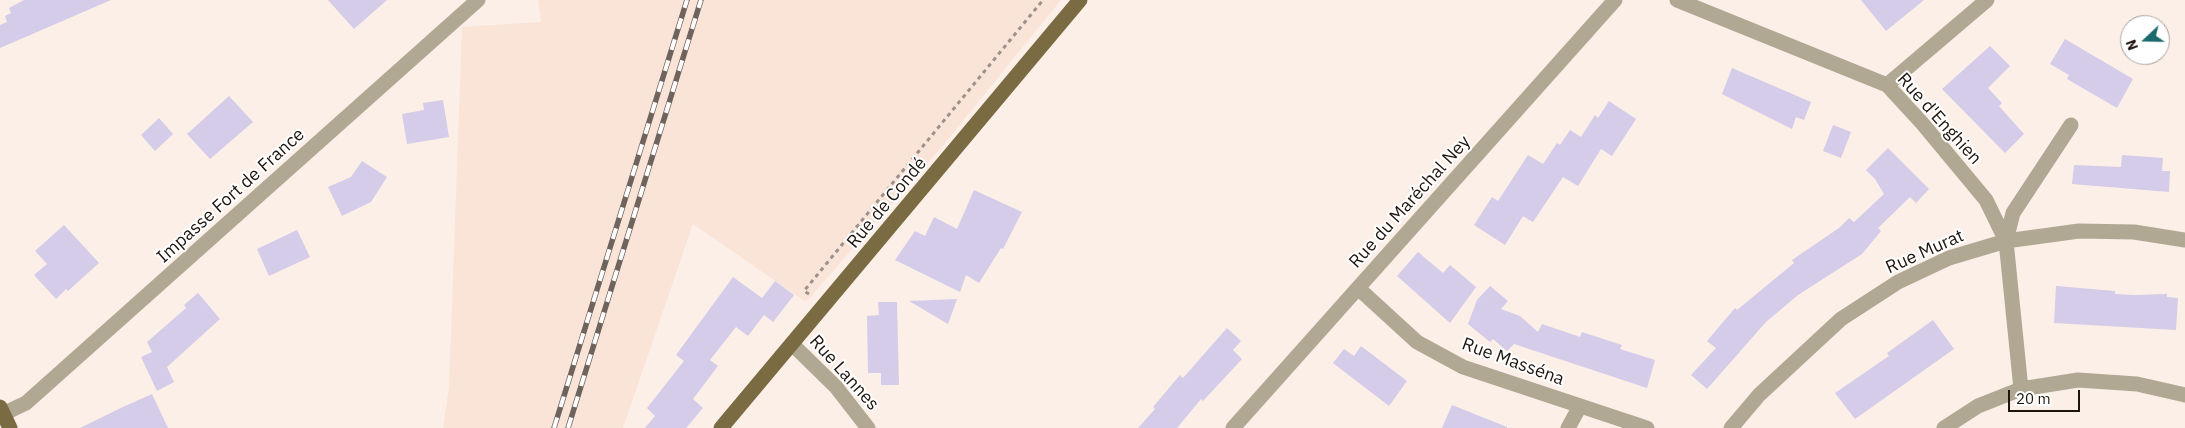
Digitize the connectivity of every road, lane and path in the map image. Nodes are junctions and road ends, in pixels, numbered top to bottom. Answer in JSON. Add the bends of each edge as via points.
{"nodes":[{"id":1,"x":478,"y":0,"type":"edge"},
{"id":2,"x":1043,"y":0,"type":"edge"},
{"id":3,"x":1080,"y":0,"type":"edge"},
{"id":4,"x":1615,"y":0,"type":"edge"},
{"id":5,"x":1677,"y":0,"type":"edge"},
{"id":6,"x":1987,"y":0,"type":"edge"},
{"id":7,"x":1887,"y":85,"type":"junction"},
{"id":8,"x":2071,"y":125,"type":"dead end"},
{"id":9,"x":2185,"y":240,"type":"edge"},
{"id":10,"x":2006,"y":241,"type":"junction"},
{"id":11,"x":1358,"y":288,"type":"junction"},
{"id":12,"x":823,"y":307,"type":"junction"},
{"id":13,"x":792,"y":344,"type":"junction"},
{"id":14,"x":2021,"y":389,"type":"junction"},
{"id":15,"x":2185,"y":395,"type":"edge"},
{"id":16,"x":1580,"y":406,"type":"junction"},
{"id":17,"x":2,"y":411,"type":"edge"},
{"id":18,"x":10,"y":428,"type":"edge"},
{"id":19,"x":721,"y":428,"type":"edge"},
{"id":20,"x":868,"y":428,"type":"edge"},
{"id":21,"x":1233,"y":428,"type":"edge"},
{"id":22,"x":1568,"y":428,"type":"edge"},
{"id":23,"x":1647,"y":428,"type":"edge"},
{"id":24,"x":1731,"y":428,"type":"edge"},
{"id":25,"x":1944,"y":428,"type":"edge"}],
"edges":[{"from":1,"to":17,"type":"street","name":"Impasse Fort de France","via":[[26,403]]},
{"from":2,"to":12,"type":"path","via":[[804,291]]},
{"from":3,"to":12,"type":"main road","name":"Rue de Condé"},
{"from":4,"to":11,"type":"street","name":"Rue du Maréchal Ney"},
{"from":5,"to":7,"type":"street","name":"Rue d'Enghien"},
{"from":6,"to":7,"type":"street"},
{"from":7,"to":10,"type":"street","name":"Rue d'Enghien","via":[[1986,200]]},
{"from":8,"to":10,"type":"street","via":[[2014,213]]},
{"from":9,"to":10,"type":"street","name":"Rue Murat","via":[[2134,232],[2079,231]]},
{"from":10,"to":14,"type":"street","name":"Rue d'Enghien"},
{"from":10,"to":24,"type":"street","name":"Rue Murat","via":[[1941,262],[1898,282],[1841,319],[1758,395]]},
{"from":11,"to":16,"type":"street","name":"Rue Masséna","via":[[1417,342],[1463,367]]},
{"from":11,"to":21,"type":"street","name":"Rue du Maréchal Ney"},
{"from":12,"to":13,"type":"main road","name":"Rue de Condé"},
{"from":13,"to":19,"type":"main road","name":"Rue de Condé"},
{"from":13,"to":20,"type":"street","name":"Rue Lannes","via":[[836,387]]},
{"from":14,"to":15,"type":"street","via":[[2078,380],[2137,384]]},
{"from":14,"to":25,"type":"street","via":[[1978,406]]},
{"from":16,"to":22,"type":"street"},
{"from":16,"to":23,"type":"street","name":"Rue Masséna"},
{"from":17,"to":18,"type":"main road"}]}
